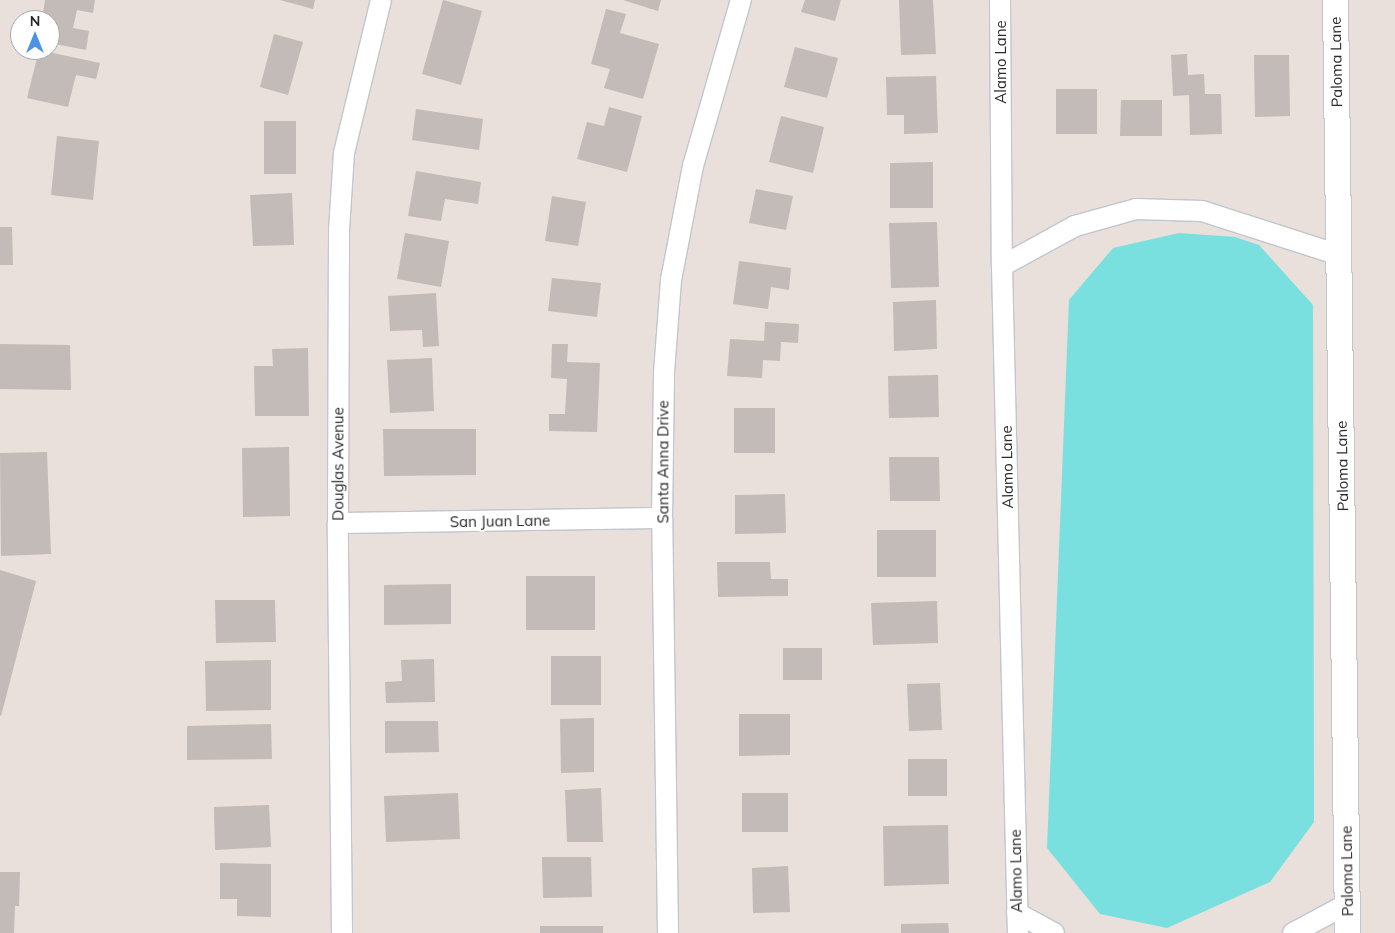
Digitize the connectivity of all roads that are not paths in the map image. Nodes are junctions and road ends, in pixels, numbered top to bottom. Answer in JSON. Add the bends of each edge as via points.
{"nodes":[{"id":1,"x":381,"y":0,"type":"edge"},
{"id":2,"x":741,"y":0,"type":"edge"},
{"id":3,"x":1000,"y":0,"type":"edge"},
{"id":4,"x":1335,"y":0,"type":"edge"},
{"id":5,"x":1339,"y":255,"type":"junction"},
{"id":6,"x":1002,"y":266,"type":"junction"},
{"id":7,"x":662,"y":518,"type":"junction"},
{"id":8,"x":338,"y":523,"type":"junction"},
{"id":9,"x":1347,"y":904,"type":"junction"},
{"id":10,"x":1017,"y":913,"type":"junction"},
{"id":11,"x":342,"y":933,"type":"edge"},
{"id":12,"x":668,"y":933,"type":"edge"},
{"id":13,"x":1018,"y":933,"type":"edge"},
{"id":14,"x":1054,"y":933,"type":"edge"},
{"id":15,"x":1293,"y":933,"type":"edge"},
{"id":16,"x":1347,"y":933,"type":"edge"}],
"edges":[{"from":1,"to":8,"type":"street","name":"Douglas Avenue","via":[[344,153],[339,230]]},
{"from":2,"to":7,"type":"street","name":"Santa Anna Drive","via":[[693,166],[671,280],[664,372]]},
{"from":3,"to":6,"type":"street","name":"Alamo Lane"},
{"from":4,"to":5,"type":"street","name":"Paloma Lane"},
{"from":5,"to":6,"type":"street","via":[[1202,211],[1136,209],[1075,226]]},
{"from":5,"to":9,"type":"street","name":"Paloma Lane"},
{"from":6,"to":10,"type":"street","name":"Alamo Lane"},
{"from":7,"to":8,"type":"street","name":"San Juan Lane"},
{"from":7,"to":12,"type":"street","name":"Santa Anna Drive"},
{"from":8,"to":11,"type":"street","name":"Douglas Avenue"},
{"from":9,"to":15,"type":"street"},
{"from":9,"to":16,"type":"street","name":"Paloma Lane"},
{"from":10,"to":13,"type":"street","name":"Alamo Lane"},
{"from":10,"to":14,"type":"street"}]}
